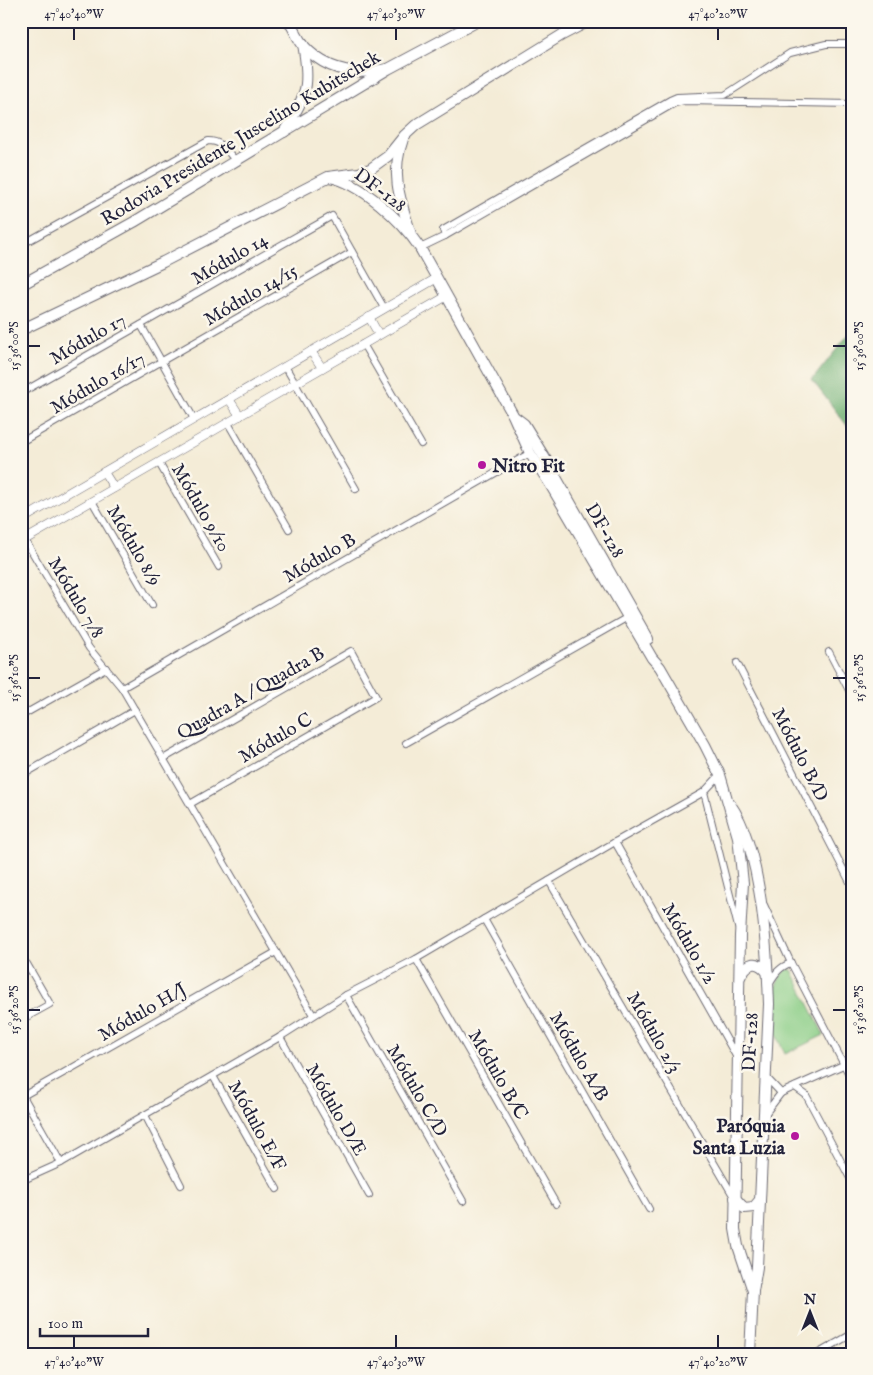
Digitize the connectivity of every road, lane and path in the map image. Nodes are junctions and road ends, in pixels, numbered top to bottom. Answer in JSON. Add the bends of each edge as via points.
{"nodes":[{"id":1,"x":289,"y":21,"type":"edge"},
{"id":2,"x":478,"y":21,"type":"edge"},
{"id":3,"x":589,"y":21,"type":"edge"},
{"id":4,"x":302,"y":44,"type":"junction"},
{"id":5,"x":852,"y":44,"type":"edge"},
{"id":6,"x":388,"y":69,"type":"junction"},
{"id":7,"x":852,"y":104,"type":"edge"},
{"id":8,"x":284,"y":132,"type":"junction"},
{"id":9,"x":404,"y":136,"type":"junction"},
{"id":10,"x":235,"y":160,"type":"junction"},
{"id":11,"x":328,"y":177,"type":"junction"},
{"id":12,"x":411,"y":235,"type":"junction"},
{"id":13,"x":445,"y":236,"type":"junction"},
{"id":14,"x":21,"y":245,"type":"edge"},
{"id":15,"x":420,"y":248,"type":"junction"},
{"id":16,"x":352,"y":252,"type":"junction"},
{"id":17,"x":436,"y":278,"type":"junction"},
{"id":18,"x":21,"y":285,"type":"edge"},
{"id":19,"x":447,"y":296,"type":"junction"},
{"id":20,"x":384,"y":308,"type":"junction"},
{"id":21,"x":369,"y":317,"type":"junction"},
{"id":22,"x":141,"y":325,"type":"junction"},
{"id":23,"x":21,"y":330,"type":"edge"},
{"id":24,"x":379,"y":335,"type":"junction"},
{"id":25,"x":364,"y":344,"type":"junction"},
{"id":26,"x":311,"y":351,"type":"junction"},
{"id":27,"x":162,"y":362,"type":"junction"},
{"id":28,"x":285,"y":366,"type":"junction"},
{"id":29,"x":322,"y":368,"type":"junction"},
{"id":30,"x":296,"y":383,"type":"junction"},
{"id":31,"x":21,"y":393,"type":"edge"},
{"id":32,"x":229,"y":399,"type":"junction"},
{"id":33,"x":513,"y":415,"type":"junction"},
{"id":34,"x":240,"y":416,"type":"junction"},
{"id":35,"x":194,"y":419,"type":"junction"},
{"id":36,"x":228,"y":423,"type":"junction"},
{"id":37,"x":529,"y":433,"type":"junction"},
{"id":38,"x":21,"y":442,"type":"edge"},
{"id":39,"x":421,"y":444,"type":"dead end"},
{"id":40,"x":530,"y":453,"type":"junction"},
{"id":41,"x":546,"y":460,"type":"junction"},
{"id":42,"x":159,"y":462,"type":"junction"},
{"id":43,"x":104,"y":472,"type":"junction"},
{"id":44,"x":555,"y":485,"type":"junction"},
{"id":45,"x":114,"y":488,"type":"junction"},
{"id":46,"x":356,"y":489,"type":"dead end"},
{"id":47,"x":92,"y":501,"type":"junction"},
{"id":48,"x":21,"y":520,"type":"edge"},
{"id":49,"x":289,"y":529,"type":"dead end"},
{"id":50,"x":23,"y":541,"type":"edge"},
{"id":51,"x":604,"y":561,"type":"junction"},
{"id":52,"x":219,"y":567,"type":"dead end"},
{"id":53,"x":604,"y":576,"type":"junction"},
{"id":54,"x":152,"y":605,"type":"dead end"},
{"id":55,"x":628,"y":617,"type":"junction"},
{"id":56,"x":351,"y":652,"type":"joint"},
{"id":57,"x":829,"y":652,"type":"dead end"},
{"id":58,"x":737,"y":663,"type":"dead end"},
{"id":59,"x":660,"y":667,"type":"junction"},
{"id":60,"x":106,"y":668,"type":"junction"},
{"id":61,"x":122,"y":688,"type":"junction"},
{"id":62,"x":852,"y":696,"type":"edge"},
{"id":63,"x":135,"y":710,"type":"junction"},
{"id":64,"x":21,"y":716,"type":"edge"},
{"id":65,"x":406,"y":743,"type":"dead end"},
{"id":66,"x":163,"y":758,"type":"junction"},
{"id":67,"x":720,"y":775,"type":"junction"},
{"id":68,"x":21,"y":776,"type":"edge"},
{"id":69,"x":704,"y":792,"type":"junction"},
{"id":70,"x":728,"y":801,"type":"junction"},
{"id":71,"x":190,"y":804,"type":"junction"},
{"id":72,"x":615,"y":842,"type":"junction"},
{"id":73,"x":549,"y":880,"type":"junction"},
{"id":74,"x":852,"y":886,"type":"edge"},
{"id":75,"x":760,"y":897,"type":"junction"},
{"id":76,"x":484,"y":919,"type":"junction"},
{"id":77,"x":740,"y":936,"type":"junction"},
{"id":78,"x":276,"y":952,"type":"junction"},
{"id":79,"x":416,"y":958,"type":"junction"},
{"id":80,"x":791,"y":963,"type":"junction"},
{"id":81,"x":24,"y":966,"type":"edge"},
{"id":82,"x":768,"y":973,"type":"junction"},
{"id":83,"x":740,"y":977,"type":"junction"},
{"id":84,"x":768,"y":985,"type":"junction"},
{"id":85,"x":346,"y":995,"type":"junction"},
{"id":86,"x":313,"y":1015,"type":"junction"},
{"id":87,"x":21,"y":1020,"type":"edge"},
{"id":88,"x":280,"y":1037,"type":"junction"},
{"id":89,"x":738,"y":1060,"type":"junction"},
{"id":90,"x":852,"y":1061,"type":"edge"},
{"id":91,"x":844,"y":1065,"type":"junction"},
{"id":92,"x":213,"y":1076,"type":"junction"},
{"id":93,"x":765,"y":1076,"type":"junction"},
{"id":94,"x":852,"y":1080,"type":"edge"},
{"id":95,"x":796,"y":1087,"type":"junction"},
{"id":96,"x":781,"y":1093,"type":"junction"},
{"id":97,"x":22,"y":1097,"type":"edge"},
{"id":98,"x":145,"y":1115,"type":"junction"},
{"id":99,"x":764,"y":1116,"type":"junction"},
{"id":100,"x":61,"y":1163,"type":"junction"},
{"id":101,"x":21,"y":1182,"type":"edge"},
{"id":102,"x":852,"y":1182,"type":"edge"},
{"id":103,"x":181,"y":1185,"type":"dead end"},
{"id":104,"x":277,"y":1189,"type":"dead end"},
{"id":105,"x":369,"y":1195,"type":"dead end"},
{"id":106,"x":735,"y":1198,"type":"junction"},
{"id":107,"x":463,"y":1201,"type":"dead end"},
{"id":108,"x":759,"y":1201,"type":"junction"},
{"id":109,"x":556,"y":1204,"type":"dead end"},
{"id":110,"x":649,"y":1209,"type":"dead end"},
{"id":111,"x":753,"y":1292,"type":"junction"},
{"id":112,"x":852,"y":1334,"type":"edge"},
{"id":113,"x":750,"y":1354,"type":"edge"},
{"id":114,"x":817,"y":1354,"type":"edge"}],
"edges":[{"from":1,"to":4,"type":"main road"},
{"from":2,"to":6,"type":"main road","name":"Rodovia Presidente Juscelino Kubitschek"},
{"from":3,"to":9,"type":"main road","via":[[416,125]]},
{"from":4,"to":6,"type":"main road","via":[[336,69],[370,72]]},
{"from":4,"to":8,"type":"main road","via":[[307,86],[303,100]]},
{"from":5,"to":13,"type":"street","via":[[826,44],[790,53],[725,95],[676,97],[443,230]]},
{"from":6,"to":8,"type":"main road","name":"Rodovia Presidente Juscelino Kubitschek"},
{"from":7,"to":13,"type":"street","via":[[675,103]]},
{"from":8,"to":10,"type":"main road","name":"Rodovia Presidente Juscelino Kubitschek"},
{"from":9,"to":11,"type":"main road","via":[[388,156],[370,169]]},
{"from":9,"to":12,"type":"main road","name":"DF-128","number":"DF-128","via":[[397,155],[396,176]]},
{"from":10,"to":14,"type":"street","via":[[216,141],[208,141]]},
{"from":10,"to":18,"type":"main road","name":"Rodovia Presidente Juscelino Kubitschek","via":[[134,222]]},
{"from":11,"to":12,"type":"main road","name":"DF-128","number":"DF-128","via":[[350,184],[378,203]]},
{"from":11,"to":23,"type":"main road","via":[[164,262]]},
{"from":12,"to":15,"type":"main road","name":"DF-128","number":"DF-128"},
{"from":13,"to":15,"type":"street"},
{"from":15,"to":17,"type":"main road","name":"DF-128","number":"DF-128"},
{"from":16,"to":20,"type":"street"},
{"from":16,"to":22,"type":"street","name":"Módulo 14","via":[[332,216]]},
{"from":16,"to":27,"type":"street","name":"Módulo 14/15"},
{"from":17,"to":19,"type":"main road","name":"DF-128","number":"DF-128"},
{"from":17,"to":20,"type":"street"},
{"from":19,"to":24,"type":"street"},
{"from":19,"to":33,"type":"main road","name":"DF-128","number":"DF-128"},
{"from":20,"to":21,"type":"street"},
{"from":21,"to":24,"type":"street"},
{"from":21,"to":26,"type":"street"},
{"from":22,"to":27,"type":"street"},
{"from":22,"to":31,"type":"street","name":"Módulo 17"},
{"from":24,"to":25,"type":"street"},
{"from":25,"to":29,"type":"street"},
{"from":25,"to":39,"type":"street"},
{"from":26,"to":28,"type":"street"},
{"from":26,"to":29,"type":"street"},
{"from":27,"to":35,"type":"street"},
{"from":27,"to":38,"type":"street","name":"Módulo 16/17"},
{"from":28,"to":30,"type":"street"},
{"from":28,"to":32,"type":"street"},
{"from":29,"to":30,"type":"street"},
{"from":30,"to":34,"type":"street"},
{"from":30,"to":46,"type":"street"},
{"from":32,"to":34,"type":"street"},
{"from":32,"to":35,"type":"street"},
{"from":33,"to":37,"type":"main road","name":"DF-128","number":"DF-128"},
{"from":33,"to":40,"type":"main road","name":"DF-128","number":"DF-128"},
{"from":34,"to":36,"type":"street"},
{"from":35,"to":43,"type":"street"},
{"from":36,"to":42,"type":"street"},
{"from":36,"to":49,"type":"street"},
{"from":37,"to":40,"type":"main road"},
{"from":37,"to":41,"type":"main road","name":"DF-128","number":"DF-128"},
{"from":40,"to":41,"type":"main road"},
{"from":40,"to":44,"type":"main road","name":"DF-128","number":"DF-128"},
{"from":40,"to":61,"type":"street","name":"Módulo B"},
{"from":41,"to":44,"type":"main road","name":"DF-128","number":"DF-128"},
{"from":42,"to":45,"type":"street"},
{"from":42,"to":52,"type":"street","name":"Módulo 9/10"},
{"from":43,"to":45,"type":"street"},
{"from":43,"to":48,"type":"street"},
{"from":44,"to":51,"type":"main road","name":"DF-128","number":"DF-128"},
{"from":44,"to":53,"type":"main road","name":"DF-128","number":"DF-128"},
{"from":45,"to":47,"type":"street"},
{"from":47,"to":50,"type":"street"},
{"from":47,"to":54,"type":"street","name":"Módulo 8/9"},
{"from":50,"to":60,"type":"street","name":"Módulo 7/8","via":[[89,648]]},
{"from":51,"to":53,"type":"main road"},
{"from":51,"to":59,"type":"main road","name":"DF-128","number":"DF-128","via":[[657,655]]},
{"from":53,"to":55,"type":"main road","name":"DF-128","number":"DF-128"},
{"from":55,"to":59,"type":"main road","name":"DF-128","number":"DF-128"},
{"from":55,"to":65,"type":"street"},
{"from":56,"to":66,"type":"street","name":"Quadra A / Quadra B"},
{"from":56,"to":71,"type":"street","name":"Módulo C","via":[[376,696]]},
{"from":57,"to":62,"type":"street"},
{"from":58,"to":74,"type":"street","name":"Módulo B/D"},
{"from":59,"to":67,"type":"main road","name":"DF-128","number":"DF-128"},
{"from":60,"to":61,"type":"street","name":"Módulo 7/8"},
{"from":60,"to":64,"type":"street"},
{"from":61,"to":63,"type":"street","name":"Módulo 7/8"},
{"from":63,"to":66,"type":"street","name":"Módulo 7/8"},
{"from":63,"to":68,"type":"street"},
{"from":66,"to":71,"type":"street","name":"Módulo 7/8"},
{"from":67,"to":69,"type":"street"},
{"from":67,"to":70,"type":"main road","name":"DF-128","number":"DF-128"},
{"from":69,"to":72,"type":"street"},
{"from":69,"to":77,"type":"street"},
{"from":70,"to":75,"type":"main road","name":"DF-128","number":"DF-128","via":[[748,841]]},
{"from":70,"to":77,"type":"main road","name":"DF-128","number":"DF-128","via":[[738,838],[743,883]]},
{"from":71,"to":78,"type":"street","name":"Módulo 7/8"},
{"from":72,"to":73,"type":"street"},
{"from":72,"to":89,"type":"street","name":"Módulo 1/2"},
{"from":73,"to":76,"type":"street"},
{"from":73,"to":106,"type":"street","name":"Módulo 2/3"},
{"from":75,"to":80,"type":"street"},
{"from":75,"to":82,"type":"main road","name":"DF-128","number":"DF-128"},
{"from":76,"to":79,"type":"street"},
{"from":76,"to":110,"type":"street","name":"Módulo A/B"},
{"from":77,"to":83,"type":"main road","name":"DF-128","number":"DF-128"},
{"from":78,"to":86,"type":"street","name":"Módulo 7/8"},
{"from":78,"to":97,"type":"street","name":"Módulo H/J"},
{"from":79,"to":85,"type":"street"},
{"from":79,"to":109,"type":"street","name":"Módulo B/C"},
{"from":80,"to":84,"type":"street","via":[[782,967]]},
{"from":80,"to":91,"type":"street"},
{"from":81,"to":87,"type":"street","via":[[50,1004]]},
{"from":82,"to":83,"type":"main road","via":[[753,963],[748,964]]},
{"from":82,"to":84,"type":"main road","name":"DF-128","number":"DF-128"},
{"from":83,"to":89,"type":"main road","name":"DF-128","number":"DF-128"},
{"from":84,"to":93,"type":"main road","name":"DF-128","number":"DF-128"},
{"from":85,"to":86,"type":"street"},
{"from":85,"to":107,"type":"street","name":"Módulo C/D"},
{"from":86,"to":88,"type":"street"},
{"from":88,"to":92,"type":"street"},
{"from":88,"to":105,"type":"street","name":"Módulo D/E"},
{"from":89,"to":106,"type":"main road","name":"DF-128","number":"DF-128"},
{"from":90,"to":91,"type":"street"},
{"from":91,"to":94,"type":"street"},
{"from":91,"to":95,"type":"street"},
{"from":92,"to":98,"type":"street"},
{"from":92,"to":104,"type":"street","name":"Módulo E/F"},
{"from":93,"to":96,"type":"street"},
{"from":93,"to":99,"type":"main road","name":"DF-128","number":"DF-128"},
{"from":95,"to":96,"type":"street"},
{"from":95,"to":102,"type":"street","via":[[806,1095]]},
{"from":96,"to":99,"type":"street"},
{"from":97,"to":100,"type":"street"},
{"from":98,"to":100,"type":"street"},
{"from":98,"to":103,"type":"street"},
{"from":99,"to":108,"type":"main road","name":"DF-128","number":"DF-128"},
{"from":100,"to":101,"type":"street"},
{"from":106,"to":108,"type":"main road","via":[[744,1208]]},
{"from":106,"to":111,"type":"main road","name":"DF-128","number":"DF-128","via":[[736,1236]]},
{"from":108,"to":111,"type":"main road","name":"DF-128","number":"DF-128"},
{"from":111,"to":113,"type":"main road","name":"DF-128","number":"DF-128"},
{"from":112,"to":114,"type":"street"}]}
